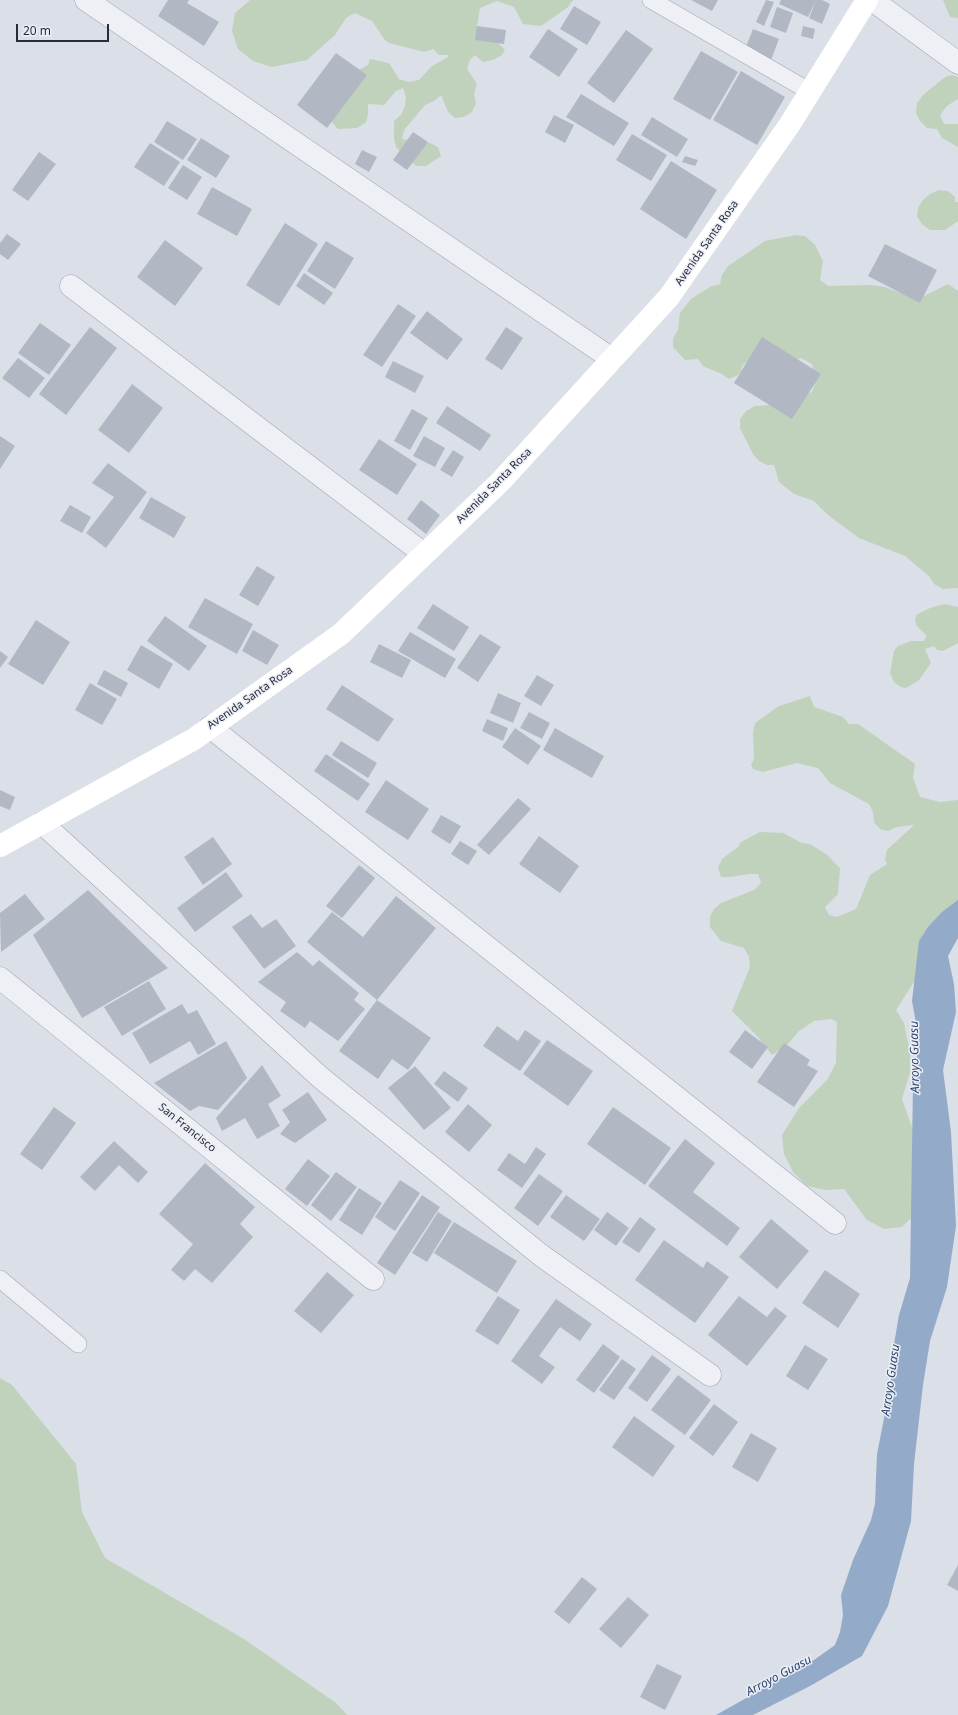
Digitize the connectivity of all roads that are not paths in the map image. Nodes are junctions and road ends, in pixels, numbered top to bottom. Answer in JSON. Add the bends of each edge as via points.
{"nodes":[{"id":1,"x":86,"y":0,"type":"edge"},
{"id":2,"x":651,"y":0,"type":"edge"},
{"id":3,"x":867,"y":0,"type":"edge"},
{"id":4,"x":872,"y":0,"type":"edge"},
{"id":5,"x":958,"y":63,"type":"edge"},
{"id":6,"x":809,"y":91,"type":"junction"},
{"id":7,"x":71,"y":286,"type":"dead end"},
{"id":8,"x":612,"y":359,"type":"junction"},
{"id":9,"x":424,"y":554,"type":"junction"},
{"id":10,"x":210,"y":727,"type":"junction"},
{"id":11,"x":42,"y":822,"type":"junction"},
{"id":12,"x":0,"y":846,"type":"edge"},
{"id":13,"x":0,"y":978,"type":"edge"},
{"id":14,"x":835,"y":1224,"type":"dead end"},
{"id":15,"x":0,"y":1279,"type":"edge"},
{"id":16,"x":373,"y":1279,"type":"dead end"},
{"id":17,"x":78,"y":1344,"type":"dead end"},
{"id":18,"x":710,"y":1375,"type":"dead end"}],
"edges":[{"from":1,"to":8,"type":"street"},
{"from":2,"to":6,"type":"lane"},
{"from":3,"to":6,"type":"main road","name":"Avenida Santa Rosa"},
{"from":4,"to":5,"type":"street"},
{"from":6,"to":8,"type":"main road","name":"Avenida Santa Rosa","via":[[790,124],[669,297]]},
{"from":7,"to":9,"type":"street"},
{"from":8,"to":9,"type":"main road","name":"Avenida Santa Rosa","via":[[501,481]]},
{"from":9,"to":10,"type":"main road","name":"Avenida Santa Rosa","via":[[341,634]]},
{"from":10,"to":11,"type":"main road","name":"Avenida Santa Rosa","via":[[194,739]]},
{"from":10,"to":14,"type":"street"},
{"from":11,"to":12,"type":"main road","name":"Avenida Santa Rosa"},
{"from":11,"to":18,"type":"street","via":[[321,1078],[542,1256]]},
{"from":13,"to":16,"type":"street","name":"San Francisco"},
{"from":15,"to":17,"type":"lane"}]}
